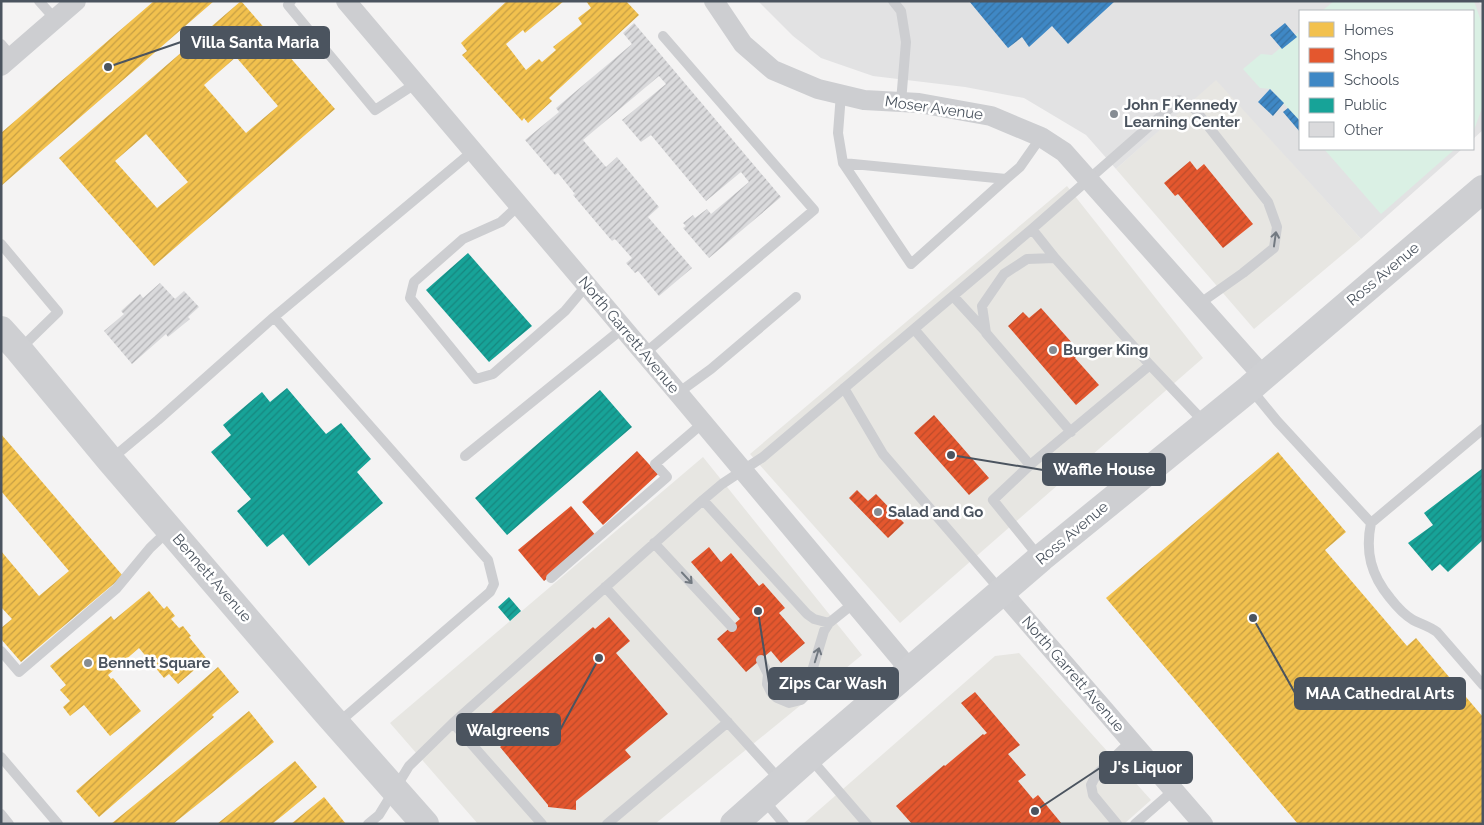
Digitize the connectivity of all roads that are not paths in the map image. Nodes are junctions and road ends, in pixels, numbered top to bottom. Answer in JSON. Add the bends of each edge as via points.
{"nodes":[{"id":1,"x":39,"y":1,"type":"edge"},
{"id":2,"x":76,"y":1,"type":"edge"},
{"id":3,"x":291,"y":1,"type":"edge"},
{"id":4,"x":346,"y":1,"type":"edge"},
{"id":5,"x":714,"y":1,"type":"edge"},
{"id":6,"x":892,"y":1,"type":"edge"},
{"id":7,"x":55,"y":19,"type":"junction"},
{"id":8,"x":663,"y":36,"type":"dead end"},
{"id":9,"x":5,"y":56,"type":"edge"},
{"id":10,"x":415,"y":84,"type":"junction"},
{"id":11,"x":841,"y":94,"type":"junction"},
{"id":12,"x":901,"y":102,"type":"junction"},
{"id":13,"x":1041,"y":137,"type":"junction"},
{"id":14,"x":472,"y":151,"type":"junction"},
{"id":15,"x":843,"y":162,"type":"junction"},
{"id":16,"x":1006,"y":179,"type":"junction"},
{"id":17,"x":1088,"y":179,"type":"junction"},
{"id":18,"x":1483,"y":189,"type":"edge"},
{"id":19,"x":518,"y":206,"type":"junction"},
{"id":20,"x":1032,"y":229,"type":"junction"},
{"id":21,"x":1,"y":244,"type":"edge"},
{"id":22,"x":1055,"y":258,"type":"junction"},
{"id":23,"x":586,"y":286,"type":"junction"},
{"id":24,"x":796,"y":296,"type":"dead end"},
{"id":25,"x":953,"y":296,"type":"junction"},
{"id":26,"x":1199,"y":304,"type":"junction"},
{"id":27,"x":274,"y":317,"type":"junction"},
{"id":28,"x":622,"y":329,"type":"junction"},
{"id":29,"x":914,"y":330,"type":"junction"},
{"id":30,"x":986,"y":333,"type":"junction"},
{"id":31,"x":6,"y":337,"type":"edge"},
{"id":32,"x":644,"y":354,"type":"junction"},
{"id":33,"x":1150,"y":365,"type":"junction"},
{"id":34,"x":1257,"y":382,"type":"junction"},
{"id":35,"x":844,"y":388,"type":"junction"},
{"id":36,"x":678,"y":393,"type":"junction"},
{"id":37,"x":703,"y":423,"type":"junction"},
{"id":38,"x":1205,"y":424,"type":"junction"},
{"id":39,"x":1483,"y":429,"type":"edge"},
{"id":40,"x":1071,"y":432,"type":"junction"},
{"id":41,"x":465,"y":456,"type":"dead end"},
{"id":42,"x":110,"y":460,"type":"junction"},
{"id":43,"x":1030,"y":465,"type":"junction"},
{"id":44,"x":742,"y":470,"type":"junction"},
{"id":45,"x":703,"y":500,"type":"junction"},
{"id":46,"x":1371,"y":523,"type":"junction"},
{"id":47,"x":170,"y":530,"type":"junction"},
{"id":48,"x":654,"y":543,"type":"junction"},
{"id":49,"x":1041,"y":558,"type":"junction"},
{"id":50,"x":551,"y":578,"type":"dead end"},
{"id":51,"x":605,"y":587,"type":"junction"},
{"id":52,"x":1002,"y":592,"type":"junction"},
{"id":53,"x":854,"y":603,"type":"junction"},
{"id":54,"x":829,"y":623,"type":"junction"},
{"id":55,"x":732,"y":627,"type":"dead end"},
{"id":56,"x":1,"y":651,"type":"edge"},
{"id":57,"x":761,"y":660,"type":"dead end"},
{"id":58,"x":910,"y":670,"type":"junction"},
{"id":59,"x":1483,"y":685,"type":"edge"},
{"id":60,"x":728,"y":722,"type":"junction"},
{"id":61,"x":454,"y":723,"type":"junction"},
{"id":62,"x":337,"y":724,"type":"junction"},
{"id":63,"x":1131,"y":741,"type":"junction"},
{"id":64,"x":1,"y":757,"type":"edge"},
{"id":65,"x":809,"y":757,"type":"junction"},
{"id":66,"x":395,"y":788,"type":"junction"},
{"id":67,"x":772,"y":790,"type":"junction"},
{"id":68,"x":1174,"y":790,"type":"junction"},
{"id":69,"x":1,"y":814,"type":"edge"},
{"id":70,"x":9,"y":824,"type":"edge"},
{"id":71,"x":58,"y":824,"type":"edge"},
{"id":72,"x":368,"y":824,"type":"edge"},
{"id":73,"x":425,"y":824,"type":"edge"},
{"id":74,"x":542,"y":824,"type":"edge"},
{"id":75,"x":607,"y":824,"type":"edge"},
{"id":76,"x":734,"y":824,"type":"edge"},
{"id":77,"x":784,"y":824,"type":"edge"},
{"id":78,"x":866,"y":824,"type":"edge"},
{"id":79,"x":1117,"y":824,"type":"edge"},
{"id":80,"x":1135,"y":824,"type":"edge"},
{"id":81,"x":1204,"y":824,"type":"edge"}],
"edges":[{"from":1,"to":7,"type":"lane"},
{"from":2,"to":7,"type":"street"},
{"from":3,"to":10,"type":"lane","via":[[288,5],[375,110]]},
{"from":4,"to":10,"type":"street","name":"North Garrett Avenue"},
{"from":5,"to":11,"type":"street","name":"Moser Avenue","via":[[743,44],[773,70],[818,89]]},
{"from":6,"to":12,"type":"lane","via":[[901,11],[906,42]]},
{"from":7,"to":9,"type":"street"},
{"from":8,"to":32,"type":"lane","via":[[814,210]]},
{"from":10,"to":14,"type":"street","name":"North Garrett Avenue"},
{"from":11,"to":12,"type":"street","name":"Moser Avenue","via":[[864,100]]},
{"from":11,"to":15,"type":"lane","via":[[838,133]]},
{"from":12,"to":13,"type":"street","name":"Moser Avenue","via":[[991,116]]},
{"from":13,"to":16,"type":"lane","via":[[1020,167]]},
{"from":13,"to":17,"type":"street","name":"Moser Avenue","via":[[1064,152]]},
{"from":14,"to":19,"type":"street","name":"North Garrett Avenue"},
{"from":14,"to":27,"type":"lane"},
{"from":15,"to":16,"type":"lane"},
{"from":15,"to":16,"type":"lane","via":[[911,264]]},
{"from":17,"to":20,"type":"lane"},
{"from":17,"to":26,"type":"street","name":"Moser Avenue"},
{"from":26,"to":17,"type":"lane","one_way":true,"via":[[1274,248],[1277,227],[1268,202],[1193,107],[1179,100]]},
{"from":18,"to":34,"type":"main road","name":"Ross Avenue"},
{"from":19,"to":23,"type":"street","name":"North Garrett Avenue"},
{"from":19,"to":23,"type":"lane","via":[[501,222],[463,239],[414,282],[410,298],[476,379],[493,374],[565,311]]},
{"from":20,"to":22,"type":"lane"},
{"from":20,"to":25,"type":"lane"},
{"from":21,"to":31,"type":"lane","via":[[58,312]]},
{"from":22,"to":30,"type":"lane","via":[[1027,259],[1004,274],[982,306]]},
{"from":22,"to":33,"type":"lane"},
{"from":23,"to":28,"type":"street","name":"North Garrett Avenue"},
{"from":24,"to":36,"type":"lane"},
{"from":25,"to":29,"type":"lane"},
{"from":25,"to":30,"type":"lane"},
{"from":26,"to":34,"type":"street","name":"Moser Avenue"},
{"from":27,"to":42,"type":"lane"},
{"from":27,"to":62,"type":"lane","via":[[488,560],[494,584],[490,592]]},
{"from":28,"to":32,"type":"street","name":"North Garrett Avenue"},
{"from":28,"to":41,"type":"lane"},
{"from":29,"to":35,"type":"lane"},
{"from":29,"to":43,"type":"lane"},
{"from":30,"to":40,"type":"lane"},
{"from":31,"to":42,"type":"main road","name":"Bennett Avenue"},
{"from":32,"to":36,"type":"street","name":"North Garrett Avenue"},
{"from":33,"to":38,"type":"lane"},
{"from":33,"to":40,"type":"lane"},
{"from":34,"to":38,"type":"main road","name":"Ross Avenue"},
{"from":34,"to":46,"type":"lane","via":[[1277,421]]},
{"from":35,"to":44,"type":"lane","via":[[763,457]]},
{"from":35,"to":52,"type":"lane","via":[[883,454]]},
{"from":36,"to":37,"type":"street","name":"North Garrett Avenue"},
{"from":37,"to":44,"type":"street","name":"North Garrett Avenue"},
{"from":37,"to":50,"type":"lane","via":[[655,464],[667,477]]},
{"from":38,"to":49,"type":"main road","name":"Ross Avenue"},
{"from":39,"to":46,"type":"lane"},
{"from":40,"to":43,"type":"lane"},
{"from":42,"to":47,"type":"main road","name":"Bennett Avenue"},
{"from":43,"to":49,"type":"lane","via":[[993,500]]},
{"from":44,"to":45,"type":"lane"},
{"from":44,"to":53,"type":"street","name":"North Garrett Avenue"},
{"from":45,"to":48,"type":"lane"},
{"from":45,"to":54,"type":"lane","via":[[807,614],[814,620]]},
{"from":46,"to":59,"type":"lane","via":[[1368,537],[1370,562],[1380,586],[1400,611],[1437,632]]},
{"from":47,"to":56,"type":"lane","via":[[150,548],[116,589],[19,672]]},
{"from":47,"to":62,"type":"main road","name":"Bennett Avenue"},
{"from":48,"to":51,"type":"lane"},
{"from":48,"to":55,"type":"lane","one_way":true},
{"from":49,"to":52,"type":"main road","name":"Ross Avenue"},
{"from":51,"to":60,"type":"lane"},
{"from":51,"to":61,"type":"lane"},
{"from":52,"to":58,"type":"main road","name":"Ross Avenue"},
{"from":52,"to":63,"type":"street","name":"North Garrett Avenue"},
{"from":53,"to":54,"type":"lane"},
{"from":53,"to":58,"type":"street","name":"North Garrett Avenue"},
{"from":57,"to":54,"type":"lane","one_way":true,"via":[[768,674],[767,684],[771,692],[789,703],[801,700],[809,692],[812,672]]},
{"from":58,"to":65,"type":"main road","name":"Ross Avenue"},
{"from":60,"to":67,"type":"lane"},
{"from":60,"to":75,"type":"lane"},
{"from":61,"to":66,"type":"lane","via":[[409,766]]},
{"from":61,"to":74,"type":"lane"},
{"from":62,"to":66,"type":"main road","name":"Bennett Avenue"},
{"from":63,"to":68,"type":"street","name":"North Garrett Avenue"},
{"from":63,"to":79,"type":"lane","via":[[1096,775],[1091,785],[1093,795]]},
{"from":64,"to":71,"type":"lane"},
{"from":65,"to":67,"type":"main road","name":"Ross Avenue"},
{"from":65,"to":78,"type":"lane"},
{"from":66,"to":72,"type":"lane","via":[[379,815]]},
{"from":66,"to":73,"type":"main road","name":"Bennett Avenue"},
{"from":67,"to":76,"type":"main road","name":"Ross Avenue"},
{"from":67,"to":77,"type":"lane"},
{"from":68,"to":80,"type":"lane"},
{"from":68,"to":81,"type":"street","name":"North Garrett Avenue"},
{"from":69,"to":70,"type":"lane"}]}
